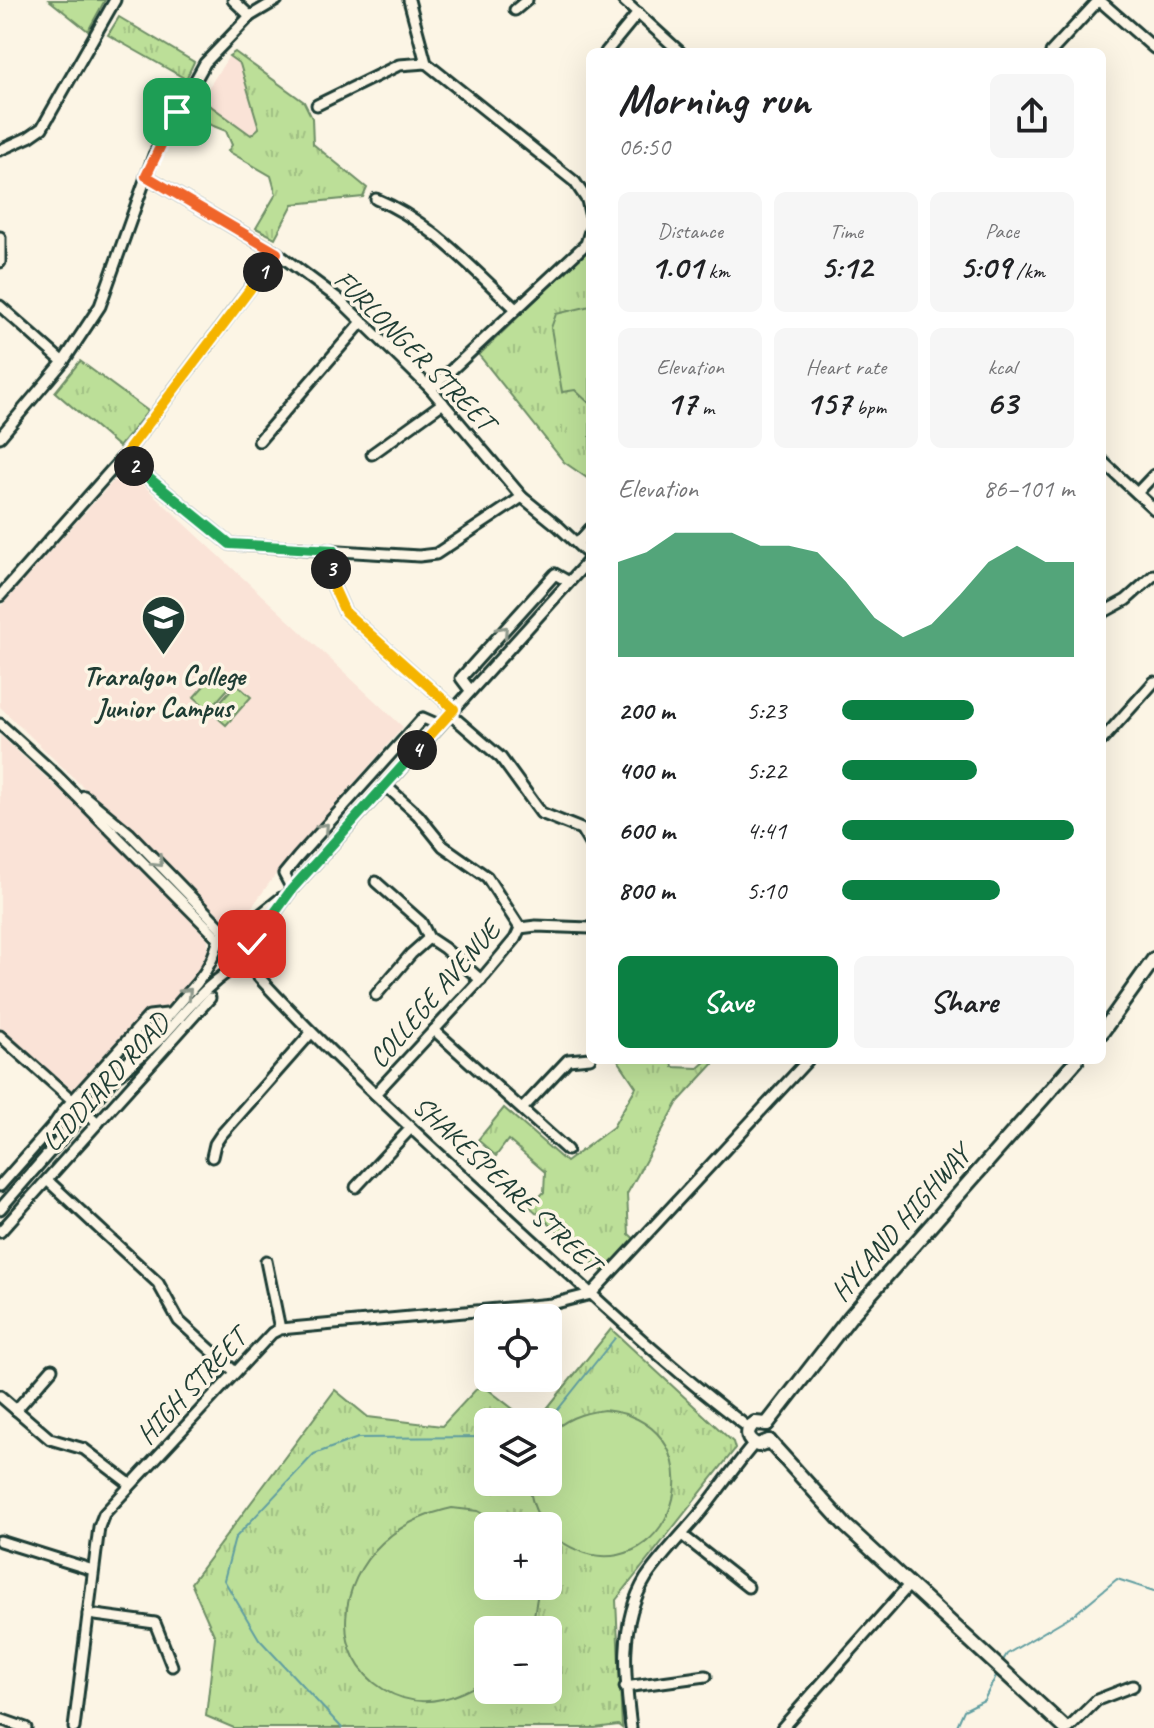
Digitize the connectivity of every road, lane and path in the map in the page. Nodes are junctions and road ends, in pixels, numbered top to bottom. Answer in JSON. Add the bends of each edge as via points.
{"nodes":[{"id":1,"x":115,"y":0,"type":"edge"},
{"id":2,"x":233,"y":0,"type":"edge"},
{"id":3,"x":277,"y":0,"type":"edge"},
{"id":4,"x":409,"y":0,"type":"edge"},
{"id":5,"x":527,"y":0,"type":"edge"},
{"id":6,"x":623,"y":0,"type":"edge"},
{"id":7,"x":1099,"y":0,"type":"edge"},
{"id":8,"x":515,"y":10,"type":"dead end"},
{"id":9,"x":638,"y":13,"type":"junction"},
{"id":10,"x":250,"y":16,"type":"junction"},
{"id":11,"x":609,"y":48,"type":"edge"},
{"id":12,"x":676,"y":48,"type":"edge"},
{"id":13,"x":1055,"y":48,"type":"edge"},
{"id":14,"x":1154,"y":48,"type":"edge"},
{"id":15,"x":426,"y":63,"type":"junction"},
{"id":16,"x":317,"y":105,"type":"dead end"},
{"id":17,"x":0,"y":150,"type":"edge"},
{"id":18,"x":146,"y":176,"type":"junction"},
{"id":19,"x":586,"y":198,"type":"edge"},
{"id":20,"x":376,"y":199,"type":"dead end"},
{"id":21,"x":0,"y":237,"type":"edge"},
{"id":22,"x":586,"y":244,"type":"edge"},
{"id":23,"x":277,"y":253,"type":"junction"},
{"id":24,"x":0,"y":262,"type":"edge"},
{"id":25,"x":0,"y":306,"type":"edge"},
{"id":26,"x":516,"y":309,"type":"junction"},
{"id":27,"x":362,"y":322,"type":"junction"},
{"id":28,"x":63,"y":362,"type":"junction"},
{"id":29,"x":431,"y":389,"type":"junction"},
{"id":30,"x":443,"y":403,"type":"junction"},
{"id":31,"x":0,"y":437,"type":"edge"},
{"id":32,"x":259,"y":441,"type":"dead end"},
{"id":33,"x":372,"y":454,"type":"dead end"},
{"id":34,"x":123,"y":457,"type":"junction"},
{"id":35,"x":1106,"y":465,"type":"edge"},
{"id":36,"x":1154,"y":475,"type":"edge"},
{"id":37,"x":1137,"y":493,"type":"junction"},
{"id":38,"x":522,"y":497,"type":"junction"},
{"id":39,"x":1154,"y":509,"type":"edge"},
{"id":40,"x":586,"y":534,"type":"edge"},
{"id":41,"x":578,"y":543,"type":"junction"},
{"id":42,"x":333,"y":550,"type":"junction"},
{"id":43,"x":586,"y":553,"type":"edge"},
{"id":44,"x":586,"y":563,"type":"edge"},
{"id":45,"x":1154,"y":575,"type":"edge"},
{"id":46,"x":569,"y":582,"type":"junction"},
{"id":47,"x":0,"y":596,"type":"edge"},
{"id":48,"x":1106,"y":611,"type":"edge"},
{"id":49,"x":1154,"y":682,"type":"edge"},
{"id":50,"x":470,"y":690,"type":"junction"},
{"id":51,"x":452,"y":711,"type":"junction"},
{"id":52,"x":0,"y":724,"type":"edge"},
{"id":53,"x":439,"y":725,"type":"junction"},
{"id":54,"x":1106,"y":736,"type":"edge"},
{"id":55,"x":385,"y":785,"type":"junction"},
{"id":56,"x":586,"y":837,"type":"edge"},
{"id":57,"x":376,"y":882,"type":"dead end"},
{"id":58,"x":292,"y":889,"type":"junction"},
{"id":59,"x":520,"y":928,"type":"junction"},
{"id":60,"x":586,"y":928,"type":"edge"},
{"id":61,"x":240,"y":931,"type":"junction"},
{"id":62,"x":222,"y":936,"type":"junction"},
{"id":63,"x":429,"y":938,"type":"junction"},
{"id":64,"x":252,"y":944,"type":"junction"},
{"id":65,"x":217,"y":951,"type":"junction"},
{"id":66,"x":1154,"y":959,"type":"edge"},
{"id":67,"x":240,"y":964,"type":"junction"},
{"id":68,"x":481,"y":980,"type":"junction"},
{"id":69,"x":376,"y":995,"type":"dead end"},
{"id":70,"x":210,"y":998,"type":"dead end"},
{"id":71,"x":167,"y":1014,"type":"junction"},
{"id":72,"x":1106,"y":1026,"type":"edge"},
{"id":73,"x":434,"y":1030,"type":"junction"},
{"id":74,"x":311,"y":1033,"type":"junction"},
{"id":75,"x":0,"y":1036,"type":"edge"},
{"id":76,"x":586,"y":1058,"type":"edge"},
{"id":77,"x":804,"y":1064,"type":"edge"},
{"id":78,"x":1073,"y":1064,"type":"edge"},
{"id":79,"x":119,"y":1074,"type":"junction"},
{"id":80,"x":375,"y":1094,"type":"junction"},
{"id":81,"x":72,"y":1101,"type":"junction"},
{"id":82,"x":522,"y":1109,"type":"junction"},
{"id":83,"x":85,"y":1112,"type":"junction"},
{"id":84,"x":98,"y":1123,"type":"junction"},
{"id":85,"x":411,"y":1128,"type":"junction"},
{"id":86,"x":567,"y":1150,"type":"dead end"},
{"id":87,"x":212,"y":1157,"type":"dead end"},
{"id":88,"x":47,"y":1180,"type":"junction"},
{"id":89,"x":0,"y":1186,"type":"edge"},
{"id":90,"x":356,"y":1187,"type":"dead end"},
{"id":91,"x":0,"y":1209,"type":"edge"},
{"id":92,"x":0,"y":1232,"type":"edge"},
{"id":93,"x":266,"y":1261,"type":"dead end"},
{"id":94,"x":591,"y":1294,"type":"junction"},
{"id":95,"x":280,"y":1329,"type":"junction"},
{"id":96,"x":52,"y":1369,"type":"dead end"},
{"id":97,"x":234,"y":1371,"type":"junction"},
{"id":98,"x":0,"y":1396,"type":"edge"},
{"id":99,"x":16,"y":1410,"type":"junction"},
{"id":100,"x":767,"y":1424,"type":"junction"},
{"id":101,"x":749,"y":1428,"type":"junction"},
{"id":102,"x":769,"y":1441,"type":"junction"},
{"id":103,"x":754,"y":1444,"type":"junction"},
{"id":104,"x":130,"y":1484,"type":"junction"},
{"id":105,"x":682,"y":1535,"type":"junction"},
{"id":106,"x":0,"y":1541,"type":"edge"},
{"id":107,"x":93,"y":1570,"type":"junction"},
{"id":108,"x":909,"y":1585,"type":"junction"},
{"id":109,"x":748,"y":1587,"type":"dead end"},
{"id":110,"x":88,"y":1614,"type":"junction"},
{"id":111,"x":172,"y":1666,"type":"dead end"},
{"id":112,"x":706,"y":1676,"type":"dead end"},
{"id":113,"x":1133,"y":1686,"type":"dead end"},
{"id":114,"x":625,"y":1687,"type":"junction"},
{"id":115,"x":0,"y":1719,"type":"edge"},
{"id":116,"x":26,"y":1728,"type":"edge"},
{"id":117,"x":74,"y":1728,"type":"edge"},
{"id":118,"x":631,"y":1728,"type":"edge"},
{"id":119,"x":782,"y":1728,"type":"edge"},
{"id":120,"x":1067,"y":1728,"type":"edge"}],
"edges":[{"from":1,"to":17,"type":"street","via":[[42,128]]},
{"from":2,"to":10,"type":"street"},
{"from":3,"to":10,"type":"street"},
{"from":4,"to":15,"type":"street"},
{"from":5,"to":8,"type":"street"},
{"from":6,"to":9,"type":"street"},
{"from":7,"to":13,"type":"street"},
{"from":7,"to":14,"type":"street"},
{"from":9,"to":11,"type":"street"},
{"from":9,"to":12,"type":"street"},
{"from":10,"to":18,"type":"street","via":[[205,63]]},
{"from":15,"to":16,"type":"street","via":[[399,65]]},
{"from":15,"to":19,"type":"street","via":[[575,182]]},
{"from":18,"to":23,"type":"street","name":"FURLONGER STREET"},
{"from":18,"to":28,"type":"street","via":[[100,306]]},
{"from":20,"to":26,"type":"street","via":[[399,208],[443,242]]},
{"from":21,"to":24,"type":"street"},
{"from":22,"to":26,"type":"street"},
{"from":23,"to":27,"type":"street","name":"FURLONGER STREET"},
{"from":23,"to":34,"type":"street"},
{"from":25,"to":28,"type":"street"},
{"from":26,"to":29,"type":"street"},
{"from":27,"to":29,"type":"street","name":"FURLONGER STREET"},
{"from":27,"to":32,"type":"street"},
{"from":28,"to":31,"type":"street"},
{"from":29,"to":30,"type":"street","name":"FURLONGER STREET"},
{"from":30,"to":33,"type":"street"},
{"from":30,"to":38,"type":"street","name":"FURLONGER STREET"},
{"from":34,"to":42,"type":"street","via":[[230,544]]},
{"from":34,"to":47,"type":"street"},
{"from":35,"to":37,"type":"street"},
{"from":36,"to":37,"type":"street"},
{"from":37,"to":39,"type":"street"},
{"from":38,"to":41,"type":"street","name":"FURLONGER STREET"},
{"from":38,"to":42,"type":"street","via":[[436,554]]},
{"from":40,"to":41,"type":"street"},
{"from":41,"to":43,"type":"street","name":"FURLONGER STREET"},
{"from":42,"to":51,"type":"street","via":[[330,579],[345,612]]},
{"from":44,"to":46,"type":"street"},
{"from":45,"to":48,"type":"street"},
{"from":46,"to":50,"type":"street"},
{"from":50,"to":46,"type":"street","one_way":true,"via":[[461,678],[555,574]]},
{"from":49,"to":54,"type":"street"},
{"from":50,"to":51,"type":"street"},
{"from":51,"to":53,"type":"street"},
{"from":51,"to":56,"type":"street","via":[[501,758],[541,813],[581,829]]},
{"from":52,"to":62,"type":"street","via":[[129,833]]},
{"from":53,"to":55,"type":"street"},
{"from":58,"to":53,"type":"street","one_way":true,"via":[[284,874],[319,834],[423,718]]},
{"from":55,"to":58,"type":"street"},
{"from":55,"to":59,"type":"street","name":"COLLEGE AVENUE","via":[[443,846],[487,877]]},
{"from":57,"to":63,"type":"street","via":[[421,922]]},
{"from":58,"to":61,"type":"street"},
{"from":58,"to":64,"type":"street"},
{"from":59,"to":60,"type":"street"},
{"from":59,"to":68,"type":"street","name":"COLLEGE AVENUE"},
{"from":61,"to":62,"type":"street"},
{"from":61,"to":64,"type":"street"},
{"from":62,"to":65,"type":"street"},
{"from":63,"to":68,"type":"street"},
{"from":63,"to":69,"type":"street"},
{"from":64,"to":67,"type":"street","via":[[250,956]]},
{"from":65,"to":67,"type":"street","via":[[223,961]]},
{"from":71,"to":65,"type":"street","name":"LIDDIARD ROAD","one_way":true,"via":[[209,968]]},
{"from":66,"to":72,"type":"main road"},
{"from":67,"to":74,"type":"street","name":"SHAKESPEARE STREET"},
{"from":67,"to":79,"type":"street","name":"LIDDIARD ROAD","via":[[214,981]]},
{"from":68,"to":73,"type":"street","name":"COLLEGE AVENUE"},
{"from":70,"to":84,"type":"street","name":"LIDDIARD ROAD"},
{"from":71,"to":79,"type":"street","name":"LIDDIARD ROAD"},
{"from":71,"to":81,"type":"street","name":"LIDDIARD ROAD","via":[[149,1016]]},
{"from":73,"to":80,"type":"street","name":"COLLEGE AVENUE"},
{"from":73,"to":82,"type":"street"},
{"from":74,"to":80,"type":"street","name":"SHAKESPEARE STREET"},
{"from":74,"to":87,"type":"street","via":[[221,1135]]},
{"from":75,"to":81,"type":"street"},
{"from":76,"to":82,"type":"street","via":[[568,1060]]},
{"from":77,"to":94,"type":"street"},
{"from":78,"to":100,"type":"main road","name":"HYLAND HIGHWAY","via":[[850,1317]]},
{"from":79,"to":83,"type":"street","name":"LIDDIARD ROAD"},
{"from":80,"to":85,"type":"street","name":"SHAKESPEARE STREET"},
{"from":81,"to":83,"type":"street"},
{"from":81,"to":89,"type":"street","name":"LIDDIARD ROAD"},
{"from":82,"to":86,"type":"street"},
{"from":83,"to":84,"type":"street"},
{"from":83,"to":91,"type":"street","name":"LIDDIARD ROAD"},
{"from":84,"to":88,"type":"street","name":"LIDDIARD ROAD"},
{"from":85,"to":90,"type":"street"},
{"from":85,"to":94,"type":"street","name":"SHAKESPEARE STREET"},
{"from":88,"to":92,"type":"street","name":"LIDDIARD ROAD"},
{"from":88,"to":97,"type":"street","via":[[158,1283],[179,1321]]},
{"from":93,"to":95,"type":"street"},
{"from":94,"to":95,"type":"street","name":"HIGH STREET","via":[[552,1304]]},
{"from":94,"to":101,"type":"street","name":"SHAKESPEARE STREET"},
{"from":95,"to":97,"type":"street","name":"HIGH STREET"},
{"from":96,"to":99,"type":"street"},
{"from":97,"to":104,"type":"street","name":"HIGH STREET"},
{"from":98,"to":99,"type":"street"},
{"from":99,"to":104,"type":"street","via":[[50,1439],[84,1449]]},
{"from":100,"to":101,"type":"main road"},
{"from":100,"to":102,"type":"main road"},
{"from":101,"to":103,"type":"main road"},
{"from":102,"to":103,"type":"main road"},
{"from":102,"to":108,"type":"main road","via":[[846,1526]]},
{"from":103,"to":105,"type":"street"},
{"from":104,"to":107,"type":"street","name":"HIGH STREET","via":[[104,1514]]},
{"from":105,"to":109,"type":"street"},
{"from":105,"to":114,"type":"street","via":[[645,1580],[636,1600],[627,1638]]},
{"from":106,"to":107,"type":"street"},
{"from":107,"to":110,"type":"street","name":"HIGH STREET"},
{"from":108,"to":119,"type":"street"},
{"from":108,"to":120,"type":"main road"},
{"from":110,"to":111,"type":"street","via":[[155,1623]]},
{"from":110,"to":117,"type":"street","name":"HIGH STREET"},
{"from":112,"to":114,"type":"street"},
{"from":113,"to":120,"type":"street","via":[[1097,1700]]},
{"from":114,"to":118,"type":"street"},
{"from":115,"to":116,"type":"street"}]}
